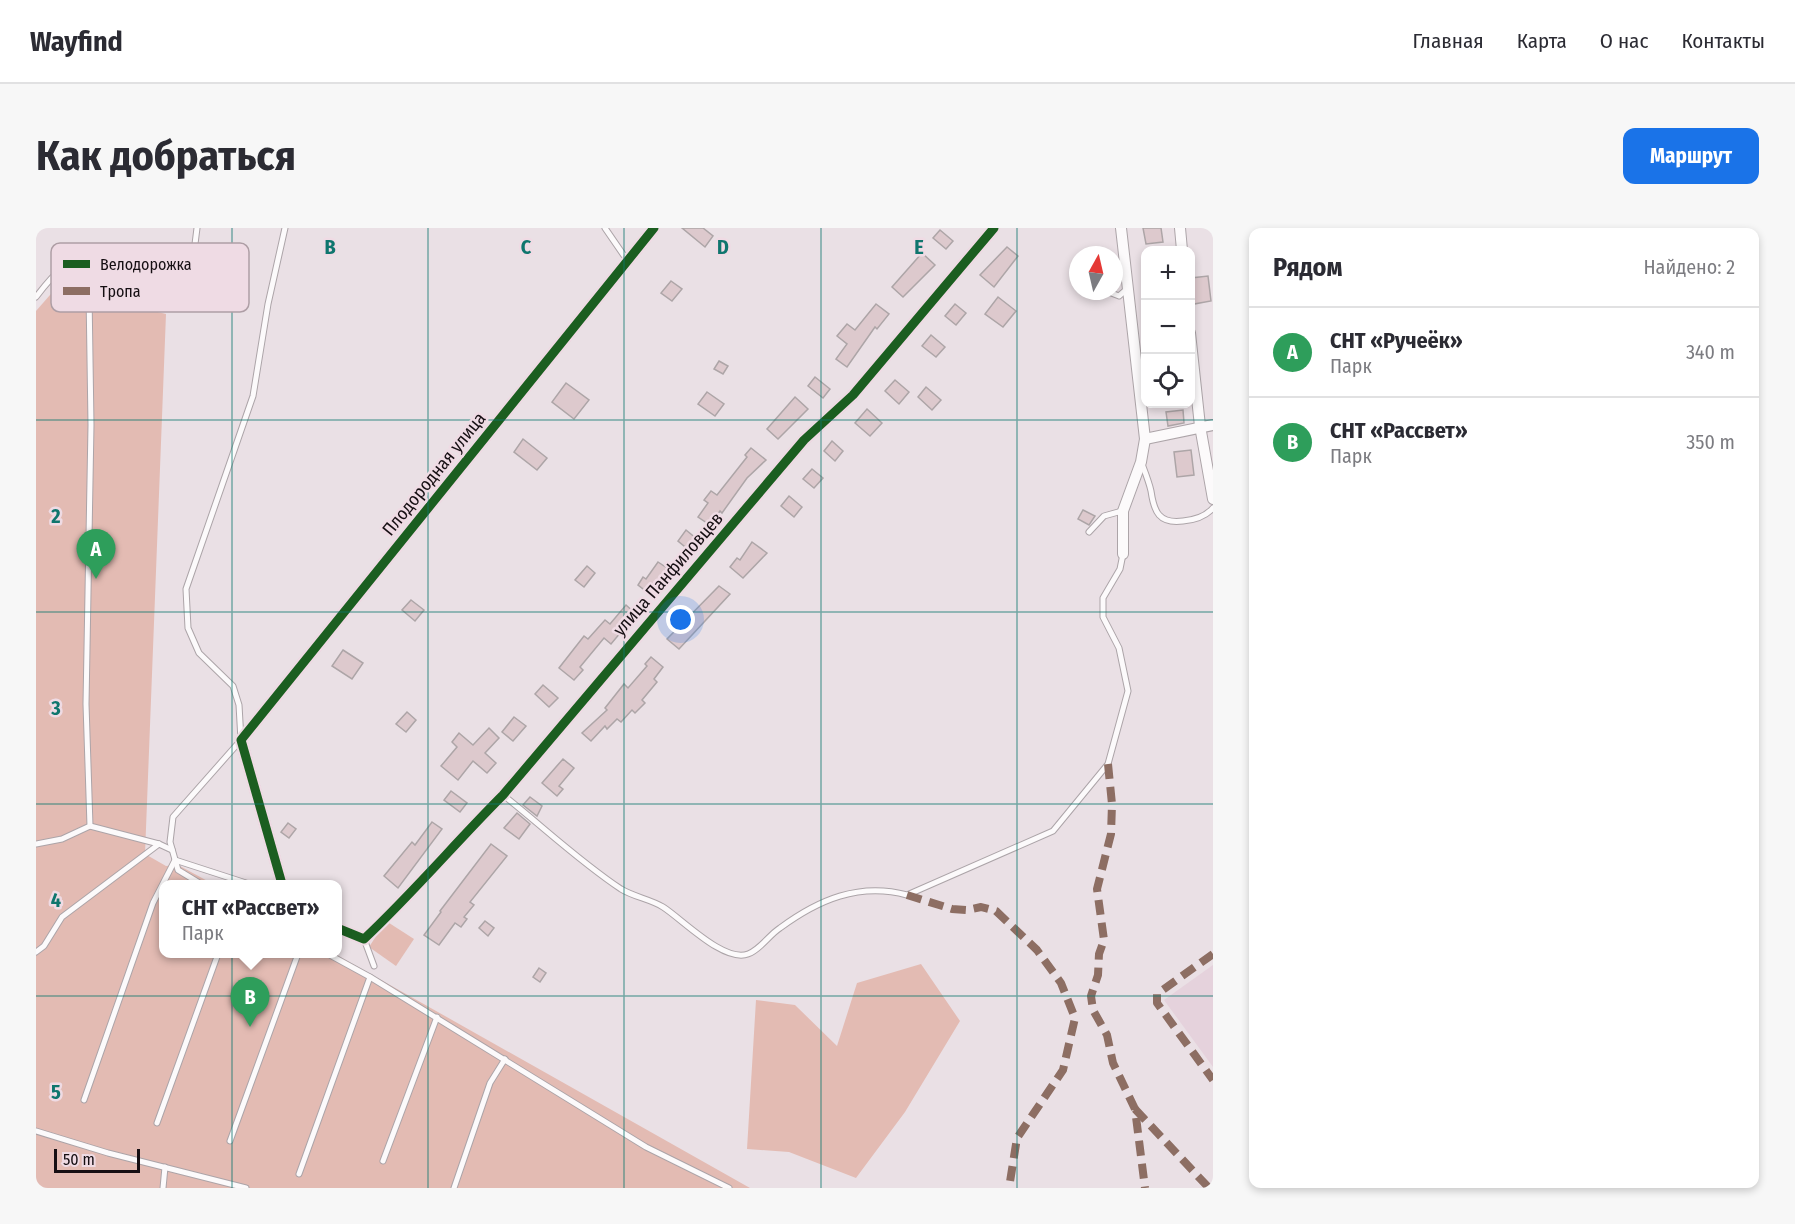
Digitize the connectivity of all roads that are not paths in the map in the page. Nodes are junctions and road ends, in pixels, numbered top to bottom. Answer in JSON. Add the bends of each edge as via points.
{"nodes":[{"id":1,"x":197,"y":228,"type":"edge"},
{"id":2,"x":285,"y":228,"type":"edge"},
{"id":3,"x":605,"y":228,"type":"edge"},
{"id":4,"x":654,"y":228,"type":"edge"},
{"id":5,"x":994,"y":228,"type":"edge"},
{"id":6,"x":1122,"y":228,"type":"edge"},
{"id":7,"x":1180,"y":228,"type":"edge"},
{"id":8,"x":195,"y":243,"type":"edge"},
{"id":9,"x":1182,"y":246,"type":"edge"},
{"id":10,"x":627,"y":260,"type":"junction"},
{"id":11,"x":51,"y":279,"type":"edge"},
{"id":12,"x":1128,"y":288,"type":"junction"},
{"id":13,"x":1123,"y":292,"type":"edge"},
{"id":14,"x":36,"y":297,"type":"edge"},
{"id":15,"x":89,"y":312,"type":"edge"},
{"id":16,"x":1193,"y":354,"type":"edge"},
{"id":17,"x":1213,"y":425,"type":"edge"},
{"id":18,"x":1200,"y":426,"type":"junction"},
{"id":19,"x":1145,"y":439,"type":"junction"},
{"id":20,"x":1141,"y":462,"type":"junction"},
{"id":21,"x":1213,"y":499,"type":"edge"},
{"id":22,"x":1213,"y":508,"type":"edge"},
{"id":23,"x":1123,"y":511,"type":"junction"},
{"id":24,"x":1089,"y":532,"type":"dead end"},
{"id":25,"x":1123,"y":554,"type":"joint"},
{"id":26,"x":240,"y":740,"type":"junction"},
{"id":27,"x":503,"y":795,"type":"junction"},
{"id":28,"x":90,"y":826,"type":"junction"},
{"id":29,"x":36,"y":844,"type":"edge"},
{"id":30,"x":159,"y":844,"type":"junction"},
{"id":31,"x":172,"y":850,"type":"junction"},
{"id":32,"x":174,"y":860,"type":"junction"},
{"id":33,"x":164,"y":880,"type":"edge"},
{"id":34,"x":193,"y":880,"type":"edge"},
{"id":35,"x":234,"y":880,"type":"edge"},
{"id":36,"x":281,"y":880,"type":"edge"},
{"id":37,"x":159,"y":891,"type":"edge"},
{"id":38,"x":342,"y":930,"type":"edge"},
{"id":39,"x":364,"y":939,"type":"junction"},
{"id":40,"x":36,"y":952,"type":"edge"},
{"id":41,"x":217,"y":958,"type":"edge"},
{"id":42,"x":297,"y":958,"type":"edge"},
{"id":43,"x":335,"y":958,"type":"edge"},
{"id":44,"x":374,"y":966,"type":"dead end"},
{"id":45,"x":370,"y":977,"type":"junction"},
{"id":46,"x":437,"y":1017,"type":"junction"},
{"id":47,"x":505,"y":1059,"type":"junction"},
{"id":48,"x":84,"y":1100,"type":"dead end"},
{"id":49,"x":157,"y":1123,"type":"dead end"},
{"id":50,"x":36,"y":1131,"type":"edge"},
{"id":51,"x":230,"y":1141,"type":"dead end"},
{"id":52,"x":383,"y":1161,"type":"dead end"},
{"id":53,"x":165,"y":1167,"type":"junction"},
{"id":54,"x":299,"y":1174,"type":"dead end"},
{"id":55,"x":163,"y":1188,"type":"edge"},
{"id":56,"x":246,"y":1188,"type":"edge"},
{"id":57,"x":454,"y":1188,"type":"edge"},
{"id":58,"x":729,"y":1188,"type":"edge"}],
"edges":[{"from":1,"to":8,"type":"lane"},
{"from":2,"to":26,"type":"lane","via":[[253,396],[186,589],[188,628],[200,653],[233,686],[239,705]]},
{"from":3,"to":10,"type":"lane"},
{"from":4,"to":10,"type":"street","name":"Плодородная улица"},
{"from":5,"to":27,"type":"street","name":"улица Панфиловцев","via":[[853,395],[804,440]]},
{"from":6,"to":12,"type":"street"},
{"from":7,"to":9,"type":"street"},
{"from":10,"to":26,"type":"street","name":"Плодородная улица"},
{"from":11,"to":14,"type":"lane"},
{"from":12,"to":13,"type":"lane"},
{"from":12,"to":19,"type":"street"},
{"from":15,"to":28,"type":"lane","via":[[86,704]]},
{"from":16,"to":18,"type":"street"},
{"from":17,"to":18,"type":"street"},
{"from":18,"to":19,"type":"street"},
{"from":18,"to":21,"type":"street"},
{"from":19,"to":20,"type":"street"},
{"from":20,"to":22,"type":"lane","via":[[1152,507],[1161,518],[1186,521]]},
{"from":20,"to":23,"type":"street"},
{"from":23,"to":24,"type":"lane","via":[[1104,516]]},
{"from":23,"to":25,"type":"street"},
{"from":25,"to":27,"type":"lane","via":[[1120,568],[1103,598],[1103,617],[1119,648],[1128,691],[1108,765],[1053,831],[907,895],[884,889],[868,890],[825,901],[740,956],[722,951],[661,906],[621,889]]},
{"from":26,"to":31,"type":"lane","via":[[173,817]]},
{"from":26,"to":36,"type":"street"},
{"from":27,"to":39,"type":"street","name":"улица Панфиловцев","via":[[411,895]]},
{"from":28,"to":29,"type":"lane","via":[[62,839]]},
{"from":28,"to":30,"type":"lane"},
{"from":30,"to":31,"type":"lane"},
{"from":30,"to":40,"type":"lane","via":[[62,917]]},
{"from":31,"to":32,"type":"lane"},
{"from":32,"to":33,"type":"lane"},
{"from":32,"to":34,"type":"lane","via":[[178,870]]},
{"from":32,"to":35,"type":"lane"},
{"from":37,"to":48,"type":"lane"},
{"from":38,"to":39,"type":"street"},
{"from":39,"to":44,"type":"lane"},
{"from":41,"to":49,"type":"lane"},
{"from":42,"to":51,"type":"lane"},
{"from":43,"to":45,"type":"lane"},
{"from":45,"to":46,"type":"lane"},
{"from":45,"to":54,"type":"lane"},
{"from":46,"to":47,"type":"lane"},
{"from":46,"to":52,"type":"lane"},
{"from":47,"to":57,"type":"lane","via":[[490,1083]]},
{"from":47,"to":58,"type":"lane","via":[[646,1147]]},
{"from":50,"to":53,"type":"lane"},
{"from":53,"to":55,"type":"lane"},
{"from":53,"to":56,"type":"lane"}]}
